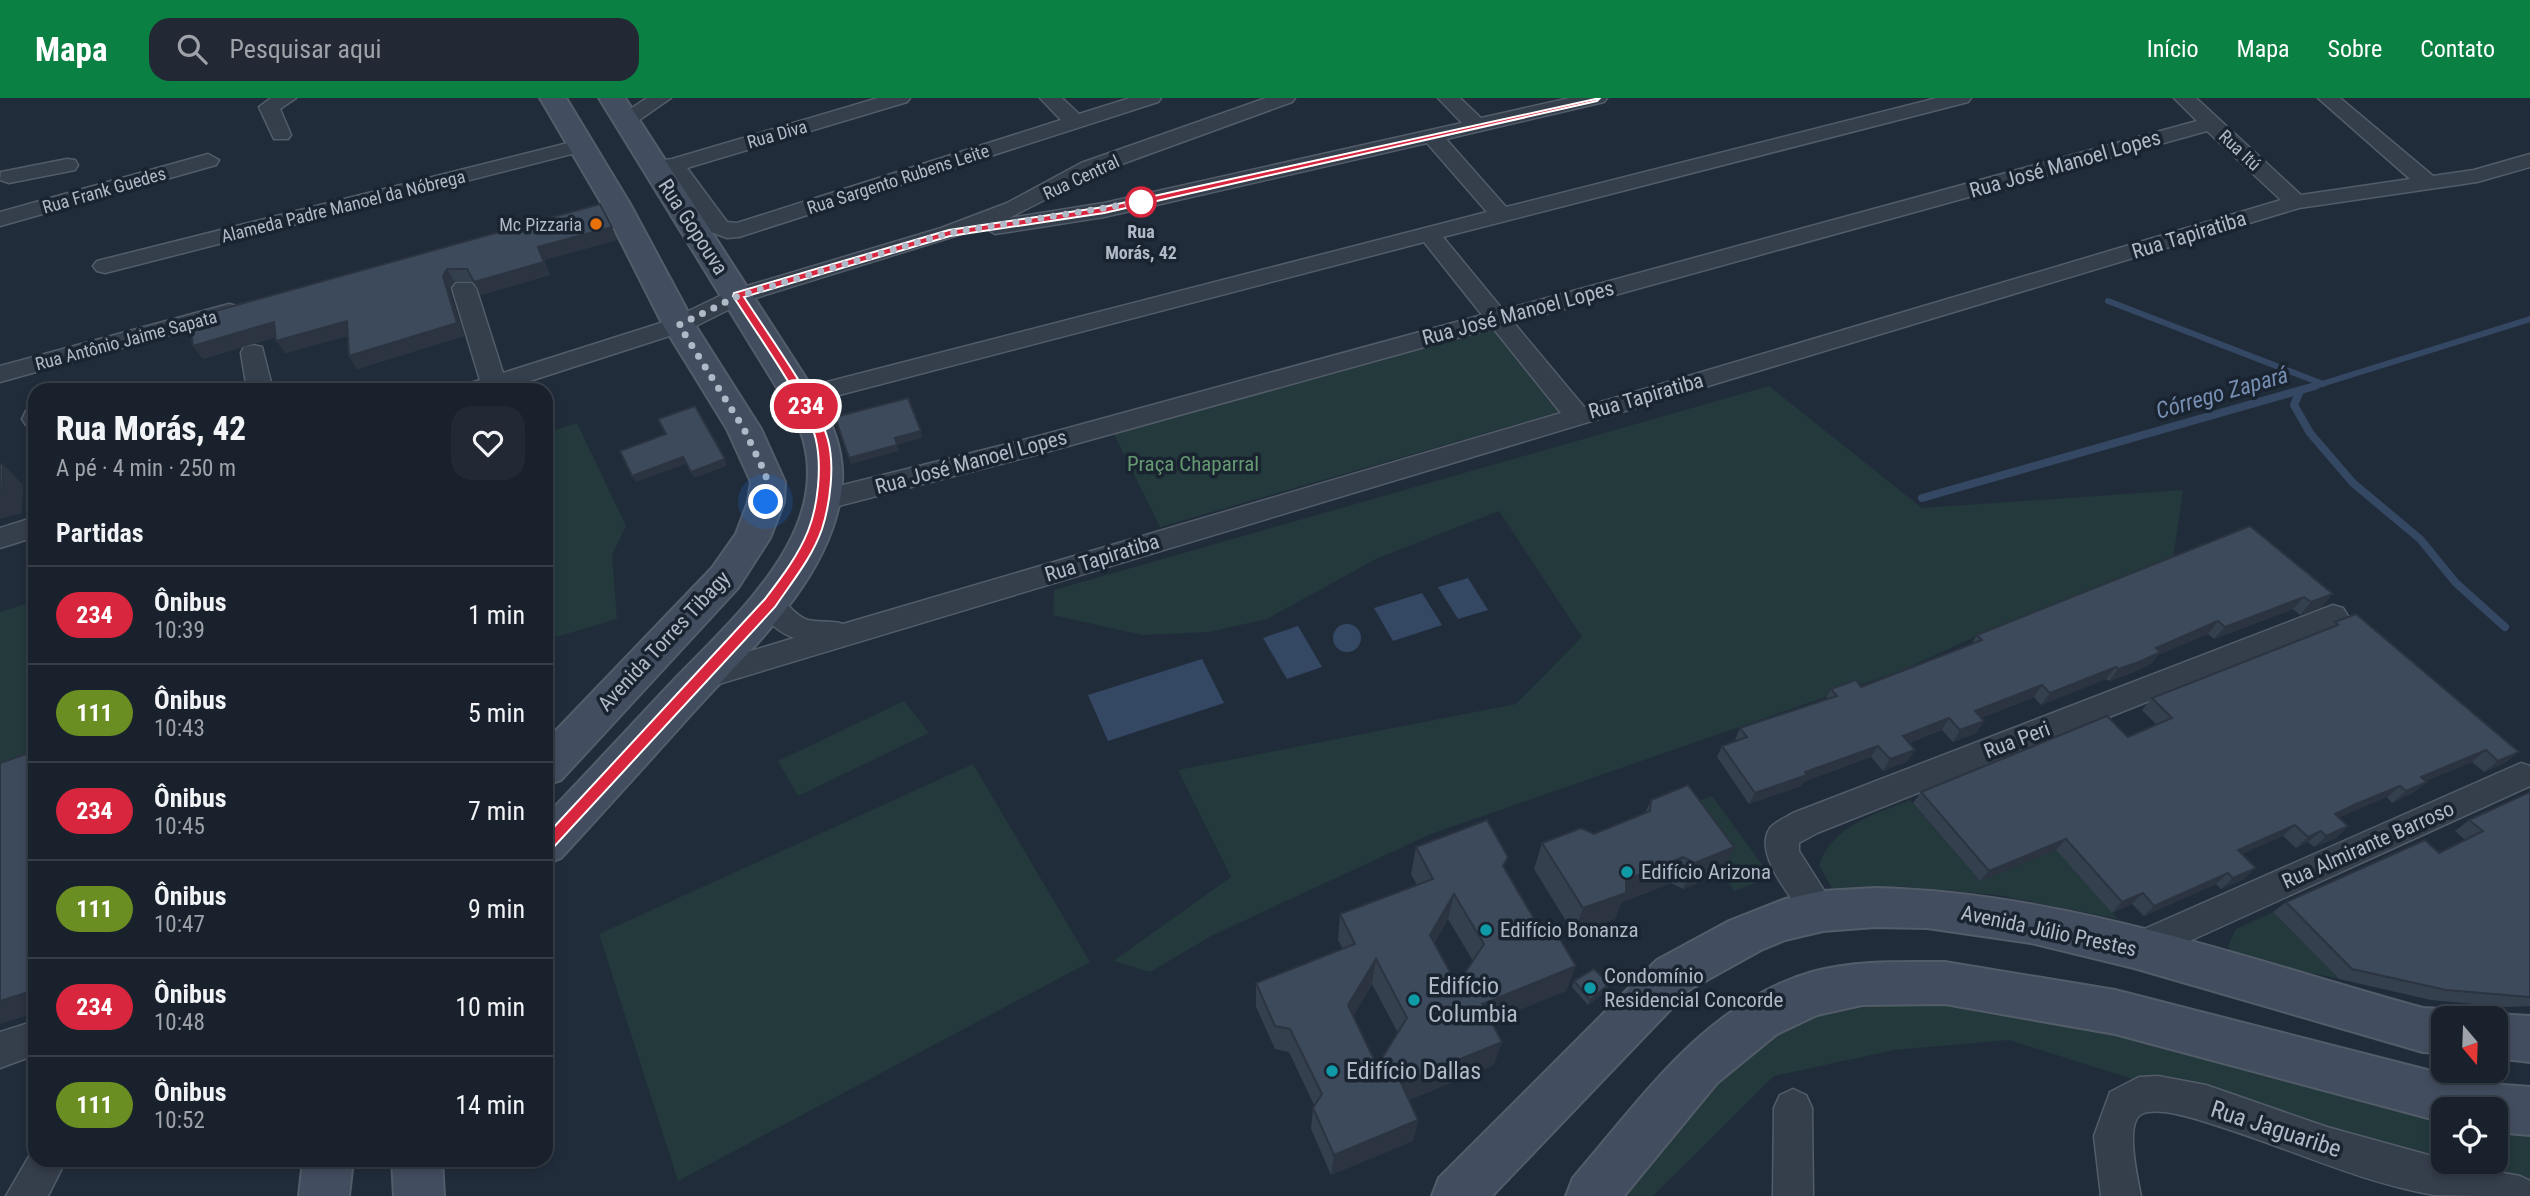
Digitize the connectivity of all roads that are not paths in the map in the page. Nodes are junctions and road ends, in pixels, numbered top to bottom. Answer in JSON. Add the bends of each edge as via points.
{"nodes":[{"id":1,"x":286,"y":98,"type":"edge"},
{"id":2,"x":552,"y":98,"type":"edge"},
{"id":3,"x":661,"y":98,"type":"edge"},
{"id":4,"x":900,"y":98,"type":"edge"},
{"id":5,"x":1050,"y":98,"type":"edge"},
{"id":6,"x":1151,"y":98,"type":"edge"},
{"id":7,"x":1286,"y":98,"type":"edge"},
{"id":8,"x":1448,"y":98,"type":"edge"},
{"id":9,"x":1597,"y":98,"type":"edge"},
{"id":10,"x":1961,"y":98,"type":"edge"},
{"id":11,"x":2184,"y":98,"type":"edge"},
{"id":12,"x":2328,"y":98,"type":"edge"},
{"id":13,"x":874,"y":102,"type":"edge"},
{"id":14,"x":619,"y":109,"type":"edge"},
{"id":15,"x":1074,"y":121,"type":"junction"},
{"id":16,"x":2212,"y":124,"type":"junction"},
{"id":17,"x":1477,"y":126,"type":"junction"},
{"id":18,"x":281,"y":135,"type":"dead end"},
{"id":19,"x":1433,"y":137,"type":"junction"},
{"id":20,"x":580,"y":146,"type":"junction"},
{"id":21,"x":8,"y":155,"type":"dead end"},
{"id":22,"x":208,"y":160,"type":"dead end"},
{"id":23,"x":2530,"y":160,"type":"edge"},
{"id":24,"x":67,"y":165,"type":"dead end"},
{"id":25,"x":664,"y":166,"type":"junction"},
{"id":26,"x":5,"y":178,"type":"edge"},
{"id":27,"x":2427,"y":182,"type":"junction"},
{"id":28,"x":1060,"y":186,"type":"junction"},
{"id":29,"x":2296,"y":202,"type":"junction"},
{"id":30,"x":1104,"y":210,"type":"junction"},
{"id":31,"x":1503,"y":217,"type":"junction"},
{"id":32,"x":0,"y":219,"type":"edge"},
{"id":33,"x":949,"y":233,"type":"junction"},
{"id":34,"x":1430,"y":235,"type":"junction"},
{"id":35,"x":105,"y":266,"type":"dead end"},
{"id":36,"x":464,"y":288,"type":"dead end"},
{"id":37,"x":738,"y":296,"type":"junction"},
{"id":38,"x":246,"y":307,"type":"edge"},
{"id":39,"x":1497,"y":319,"type":"junction"},
{"id":40,"x":679,"y":325,"type":"junction"},
{"id":41,"x":253,"y":353,"type":"dead end"},
{"id":42,"x":0,"y":374,"type":"edge"},
{"id":43,"x":259,"y":383,"type":"edge"},
{"id":44,"x":484,"y":383,"type":"edge"},
{"id":45,"x":498,"y":383,"type":"edge"},
{"id":46,"x":801,"y":397,"type":"junction"},
{"id":47,"x":1577,"y":416,"type":"junction"},
{"id":48,"x":823,"y":500,"type":"junction"},
{"id":49,"x":28,"y":529,"type":"edge"},
{"id":50,"x":0,"y":538,"type":"edge"},
{"id":51,"x":770,"y":603,"type":"junction"},
{"id":52,"x":2333,"y":615,"type":"dead end"},
{"id":53,"x":868,"y":628,"type":"junction"},
{"id":54,"x":699,"y":678,"type":"junction"},
{"id":55,"x":553,"y":761,"type":"edge"},
{"id":56,"x":2521,"y":776,"type":"dead end"},
{"id":57,"x":553,"y":837,"type":"edge"},
{"id":58,"x":1820,"y":911,"type":"junction"},
{"id":59,"x":2216,"y":914,"type":"junction"},
{"id":60,"x":2138,"y":948,"type":"junction"},
{"id":61,"x":2247,"y":980,"type":"junction"},
{"id":62,"x":2431,"y":1030,"type":"edge"},
{"id":63,"x":2508,"y":1037,"type":"edge"},
{"id":64,"x":2530,"y":1039,"type":"edge"},
{"id":65,"x":28,"y":1041,"type":"edge"},
{"id":66,"x":0,"y":1051,"type":"edge"},
{"id":67,"x":1793,"y":1108,"type":"dead end"},
{"id":68,"x":2530,"y":1111,"type":"edge"},
{"id":69,"x":43,"y":1167,"type":"edge"},
{"id":70,"x":327,"y":1167,"type":"edge"},
{"id":71,"x":417,"y":1167,"type":"edge"},
{"id":72,"x":1481,"y":1186,"type":"edge"},
{"id":73,"x":2434,"y":1187,"type":"edge"},
{"id":74,"x":26,"y":1196,"type":"edge"},
{"id":75,"x":324,"y":1196,"type":"edge"},
{"id":76,"x":419,"y":1196,"type":"edge"},
{"id":77,"x":1591,"y":1196,"type":"edge"},
{"id":78,"x":1793,"y":1196,"type":"edge"},
{"id":79,"x":2121,"y":1196,"type":"edge"},
{"id":80,"x":2520,"y":1196,"type":"edge"}],
"edges":[{"from":1,"to":18,"type":"street","via":[[269,107]]},
{"from":2,"to":20,"type":"main road","name":"Avenida Torres Tibagy"},
{"from":3,"to":14,"type":"street"},
{"from":4,"to":13,"type":"street","name":"Rua Diva"},
{"from":5,"to":15,"type":"street"},
{"from":6,"to":15,"type":"street","name":"Rua Sargento Rubens Leite"},
{"from":7,"to":28,"type":"street","name":"Rua Central","via":[[1089,169]]},
{"from":8,"to":17,"type":"street"},
{"from":9,"to":17,"type":"street"},
{"from":10,"to":31,"type":"street"},
{"from":11,"to":16,"type":"street","name":"Rua Itú"},
{"from":12,"to":27,"type":"street"},
{"from":13,"to":25,"type":"street","name":"Rua Diva"},
{"from":14,"to":25,"type":"main road","name":"Rua Gopouva"},
{"from":15,"to":25,"type":"street","name":"Rua Sargento Rubens Leite","via":[[739,230],[719,226]]},
{"from":16,"to":29,"type":"street","name":"Rua Itú"},
{"from":16,"to":39,"type":"street","name":"Rua José Manoel Lopes"},
{"from":17,"to":19,"type":"street"},
{"from":19,"to":30,"type":"street"},
{"from":19,"to":31,"type":"street"},
{"from":20,"to":35,"type":"street","name":"Alameda Padre Manoel da Nóbrega"},
{"from":20,"to":40,"type":"main road","name":"Avenida Torres Tibagy","via":[[603,208]]},
{"from":21,"to":26,"type":"street"},
{"from":22,"to":32,"type":"street","name":"Rua Frank Guedes"},
{"from":23,"to":27,"type":"street","name":"Rua Tapiratiba","via":[[2477,176]]},
{"from":24,"to":26,"type":"street"},
{"from":25,"to":37,"type":"main road","name":"Rua Gopouva"},
{"from":27,"to":29,"type":"street","name":"Rua Tapiratiba"},
{"from":28,"to":30,"type":"street","via":[[1075,200]]},
{"from":28,"to":33,"type":"street","name":"Rua Central"},
{"from":29,"to":47,"type":"street","name":"Rua Tapiratiba"},
{"from":30,"to":33,"type":"street"},
{"from":31,"to":34,"type":"street"},
{"from":33,"to":37,"type":"street","name":"Rua Central"},
{"from":34,"to":39,"type":"street"},
{"from":34,"to":46,"type":"street"},
{"from":36,"to":44,"type":"street"},
{"from":37,"to":40,"type":"street","name":"Rua Central"},
{"from":37,"to":46,"type":"main road","name":"Rua Gopouva"},
{"from":38,"to":42,"type":"street","name":"Rua Antônio Jaime Sapata"},
{"from":39,"to":47,"type":"street"},
{"from":39,"to":48,"type":"street","name":"Rua José Manoel Lopes"},
{"from":40,"to":45,"type":"street","name":"Rua Central"},
{"from":40,"to":55,"type":"main road","name":"Avenida Torres Tibagy","via":[[744,429],[766,475],[766,502],[752,538],[725,578]]},
{"from":41,"to":43,"type":"street"},
{"from":46,"to":48,"type":"main road","name":"Rua Gopouva","via":[[822,439]]},
{"from":47,"to":53,"type":"street","name":"Rua Tapiratiba"},
{"from":48,"to":51,"type":"main road","name":"Rua Gopouva","via":[[816,529],[800,561]]},
{"from":49,"to":50,"type":"street"},
{"from":51,"to":53,"type":"street","name":"Rua Tapiratiba","via":[[786,624],[813,634]]},
{"from":51,"to":54,"type":"main road","name":"Rua Gopouva"},
{"from":52,"to":58,"type":"street","name":"Rua Peri","via":[[1805,823],[1783,836],[1782,854]]},
{"from":53,"to":54,"type":"street","name":"Rua Tapiratiba"},
{"from":54,"to":57,"type":"main road"},
{"from":56,"to":59,"type":"street","name":"Rua Almirante Barroso"},
{"from":58,"to":60,"type":"main road","name":"Avenida Júlio Prestes","via":[[1897,905],[1982,914]]},
{"from":58,"to":72,"type":"main road","name":"Avenida Júlio Prestes","via":[[1711,950],[1673,975]]},
{"from":59,"to":60,"type":"street","name":"Rua Almirante Barroso"},
{"from":59,"to":61,"type":"street","via":[[2208,939],[2210,953],[2223,967]]},
{"from":60,"to":61,"type":"main road","name":"Avenida Júlio Prestes"},
{"from":61,"to":62,"type":"main road","name":"Avenida Júlio Prestes"},
{"from":63,"to":64,"type":"main road"},
{"from":65,"to":66,"type":"street"},
{"from":67,"to":78,"type":"street"},
{"from":68,"to":77,"type":"main road","via":[[2478,1107],[2115,1012],[1945,983],[1862,984],[1812,995],[1760,1018],[1700,1067]]},
{"from":69,"to":74,"type":"street"},
{"from":70,"to":75,"type":"main road"},
{"from":71,"to":76,"type":"main road"},
{"from":73,"to":79,"type":"street","name":"Rua Jaguaribe","via":[[2239,1114],[2176,1098],[2141,1095],[2123,1105],[2113,1136]]},
{"from":73,"to":80,"type":"street","name":"Rua Jaguaribe"}]}
